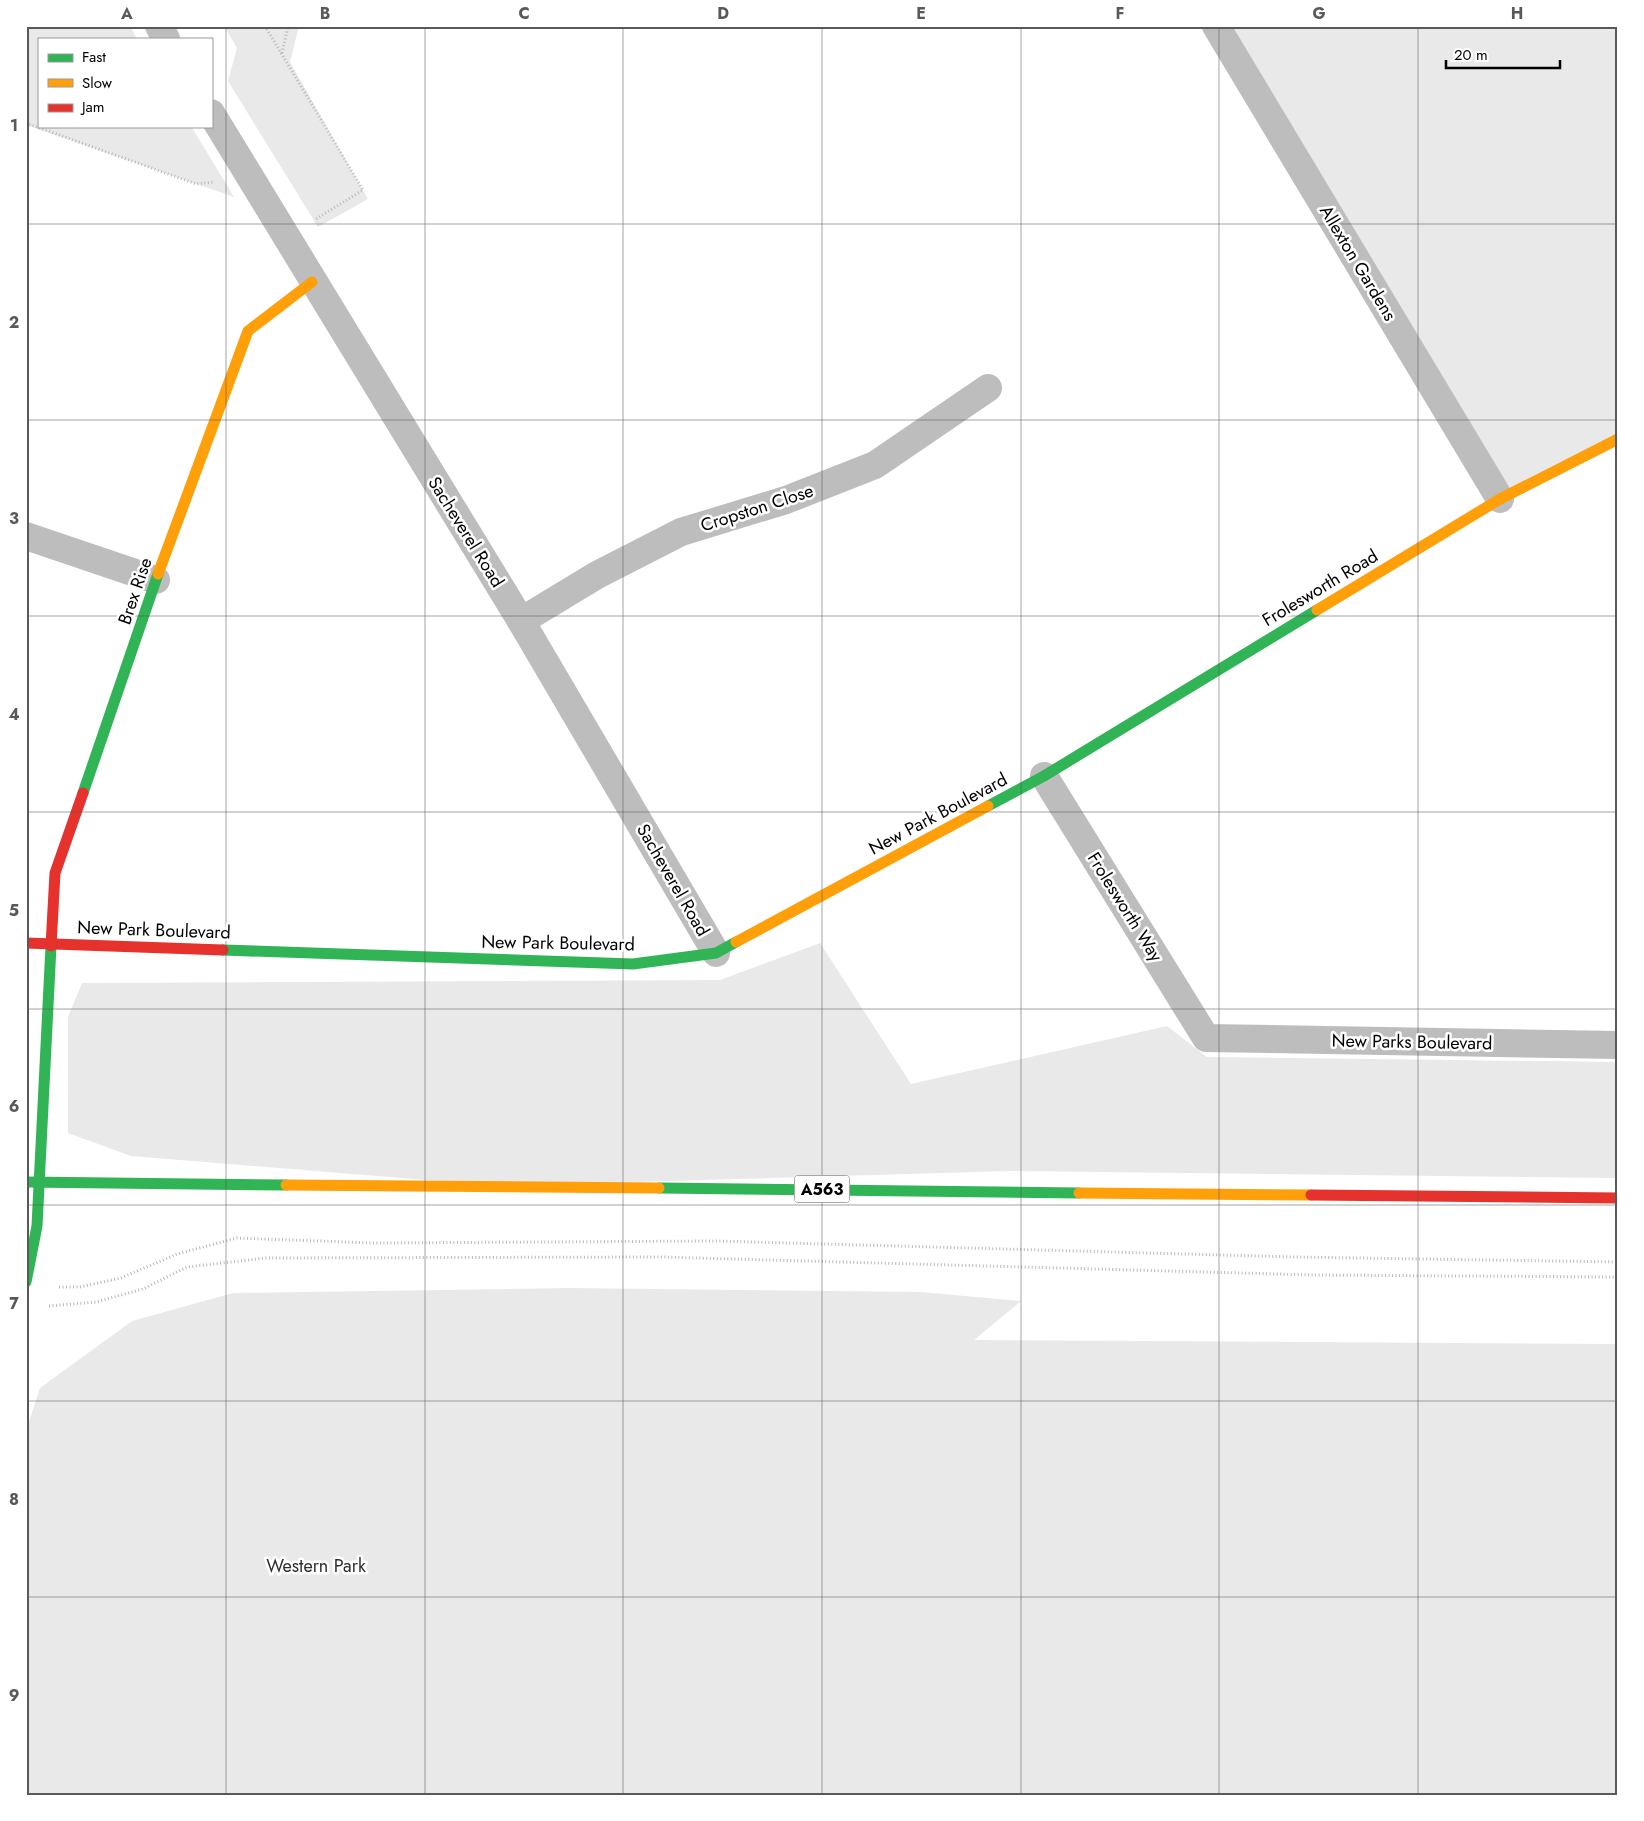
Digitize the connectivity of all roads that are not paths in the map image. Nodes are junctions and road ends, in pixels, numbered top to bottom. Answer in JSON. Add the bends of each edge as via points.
{"nodes":[{"id":1,"x":159,"y":26,"type":"edge"},
{"id":2,"x":1216,"y":26,"type":"edge"},
{"id":3,"x":165,"y":38,"type":"edge"},
{"id":4,"x":212,"y":115,"type":"edge"},
{"id":5,"x":312,"y":282,"type":"junction"},
{"id":6,"x":988,"y":388,"type":"dead end"},
{"id":7,"x":1618,"y":439,"type":"edge"},
{"id":8,"x":1500,"y":499,"type":"junction"},
{"id":9,"x":26,"y":536,"type":"edge"},
{"id":10,"x":156,"y":580,"type":"junction"},
{"id":11,"x":521,"y":621,"type":"junction"},
{"id":12,"x":1044,"y":776,"type":"junction"},
{"id":13,"x":26,"y":943,"type":"edge"},
{"id":14,"x":50,"y":943,"type":"junction"},
{"id":15,"x":716,"y":953,"type":"junction"},
{"id":16,"x":1206,"y":1038,"type":"joint"},
{"id":17,"x":1618,"y":1044,"type":"edge"},
{"id":18,"x":39,"y":1181,"type":"junction"},
{"id":19,"x":26,"y":1182,"type":"edge"},
{"id":20,"x":1618,"y":1198,"type":"edge"},
{"id":21,"x":26,"y":1282,"type":"edge"}],
"edges":[{"from":1,"to":3,"type":"street"},
{"from":2,"to":8,"type":"street","name":"Allexton Gardens"},
{"from":4,"to":5,"type":"street","name":"Sacheverel Road"},
{"from":5,"to":10,"type":"main road","name":"Brex Rise","via":[[248,331]]},
{"from":5,"to":11,"type":"street","name":"Sacheverel Road"},
{"from":6,"to":11,"type":"street","name":"Cropston Close","via":[[875,465],[786,500],[681,532],[597,575]]},
{"from":7,"to":8,"type":"main road","name":"Frolesworth Road"},
{"from":8,"to":12,"type":"main road","name":"Frolesworth Road"},
{"from":9,"to":10,"type":"street"},
{"from":10,"to":14,"type":"main road","name":"Brex Rise","via":[[55,873]]},
{"from":11,"to":15,"type":"street","name":"Sacheverel Road"},
{"from":12,"to":15,"type":"main road","name":"New Park Boulevard"},
{"from":12,"to":16,"type":"street","name":"Frolesworth Way"},
{"from":13,"to":14,"type":"main road","name":"New Park Boulevard"},
{"from":14,"to":15,"type":"main road","name":"New Park Boulevard","via":[[633,964]]},
{"from":14,"to":18,"type":"main road","name":"Brex Rise"},
{"from":16,"to":17,"type":"street","name":"New Parks Boulevard"},
{"from":18,"to":19,"type":"main road","number":"A563"},
{"from":18,"to":20,"type":"main road","number":"A563"},
{"from":18,"to":21,"type":"main road","name":"Brex Rise","via":[[38,1226]]}]}
